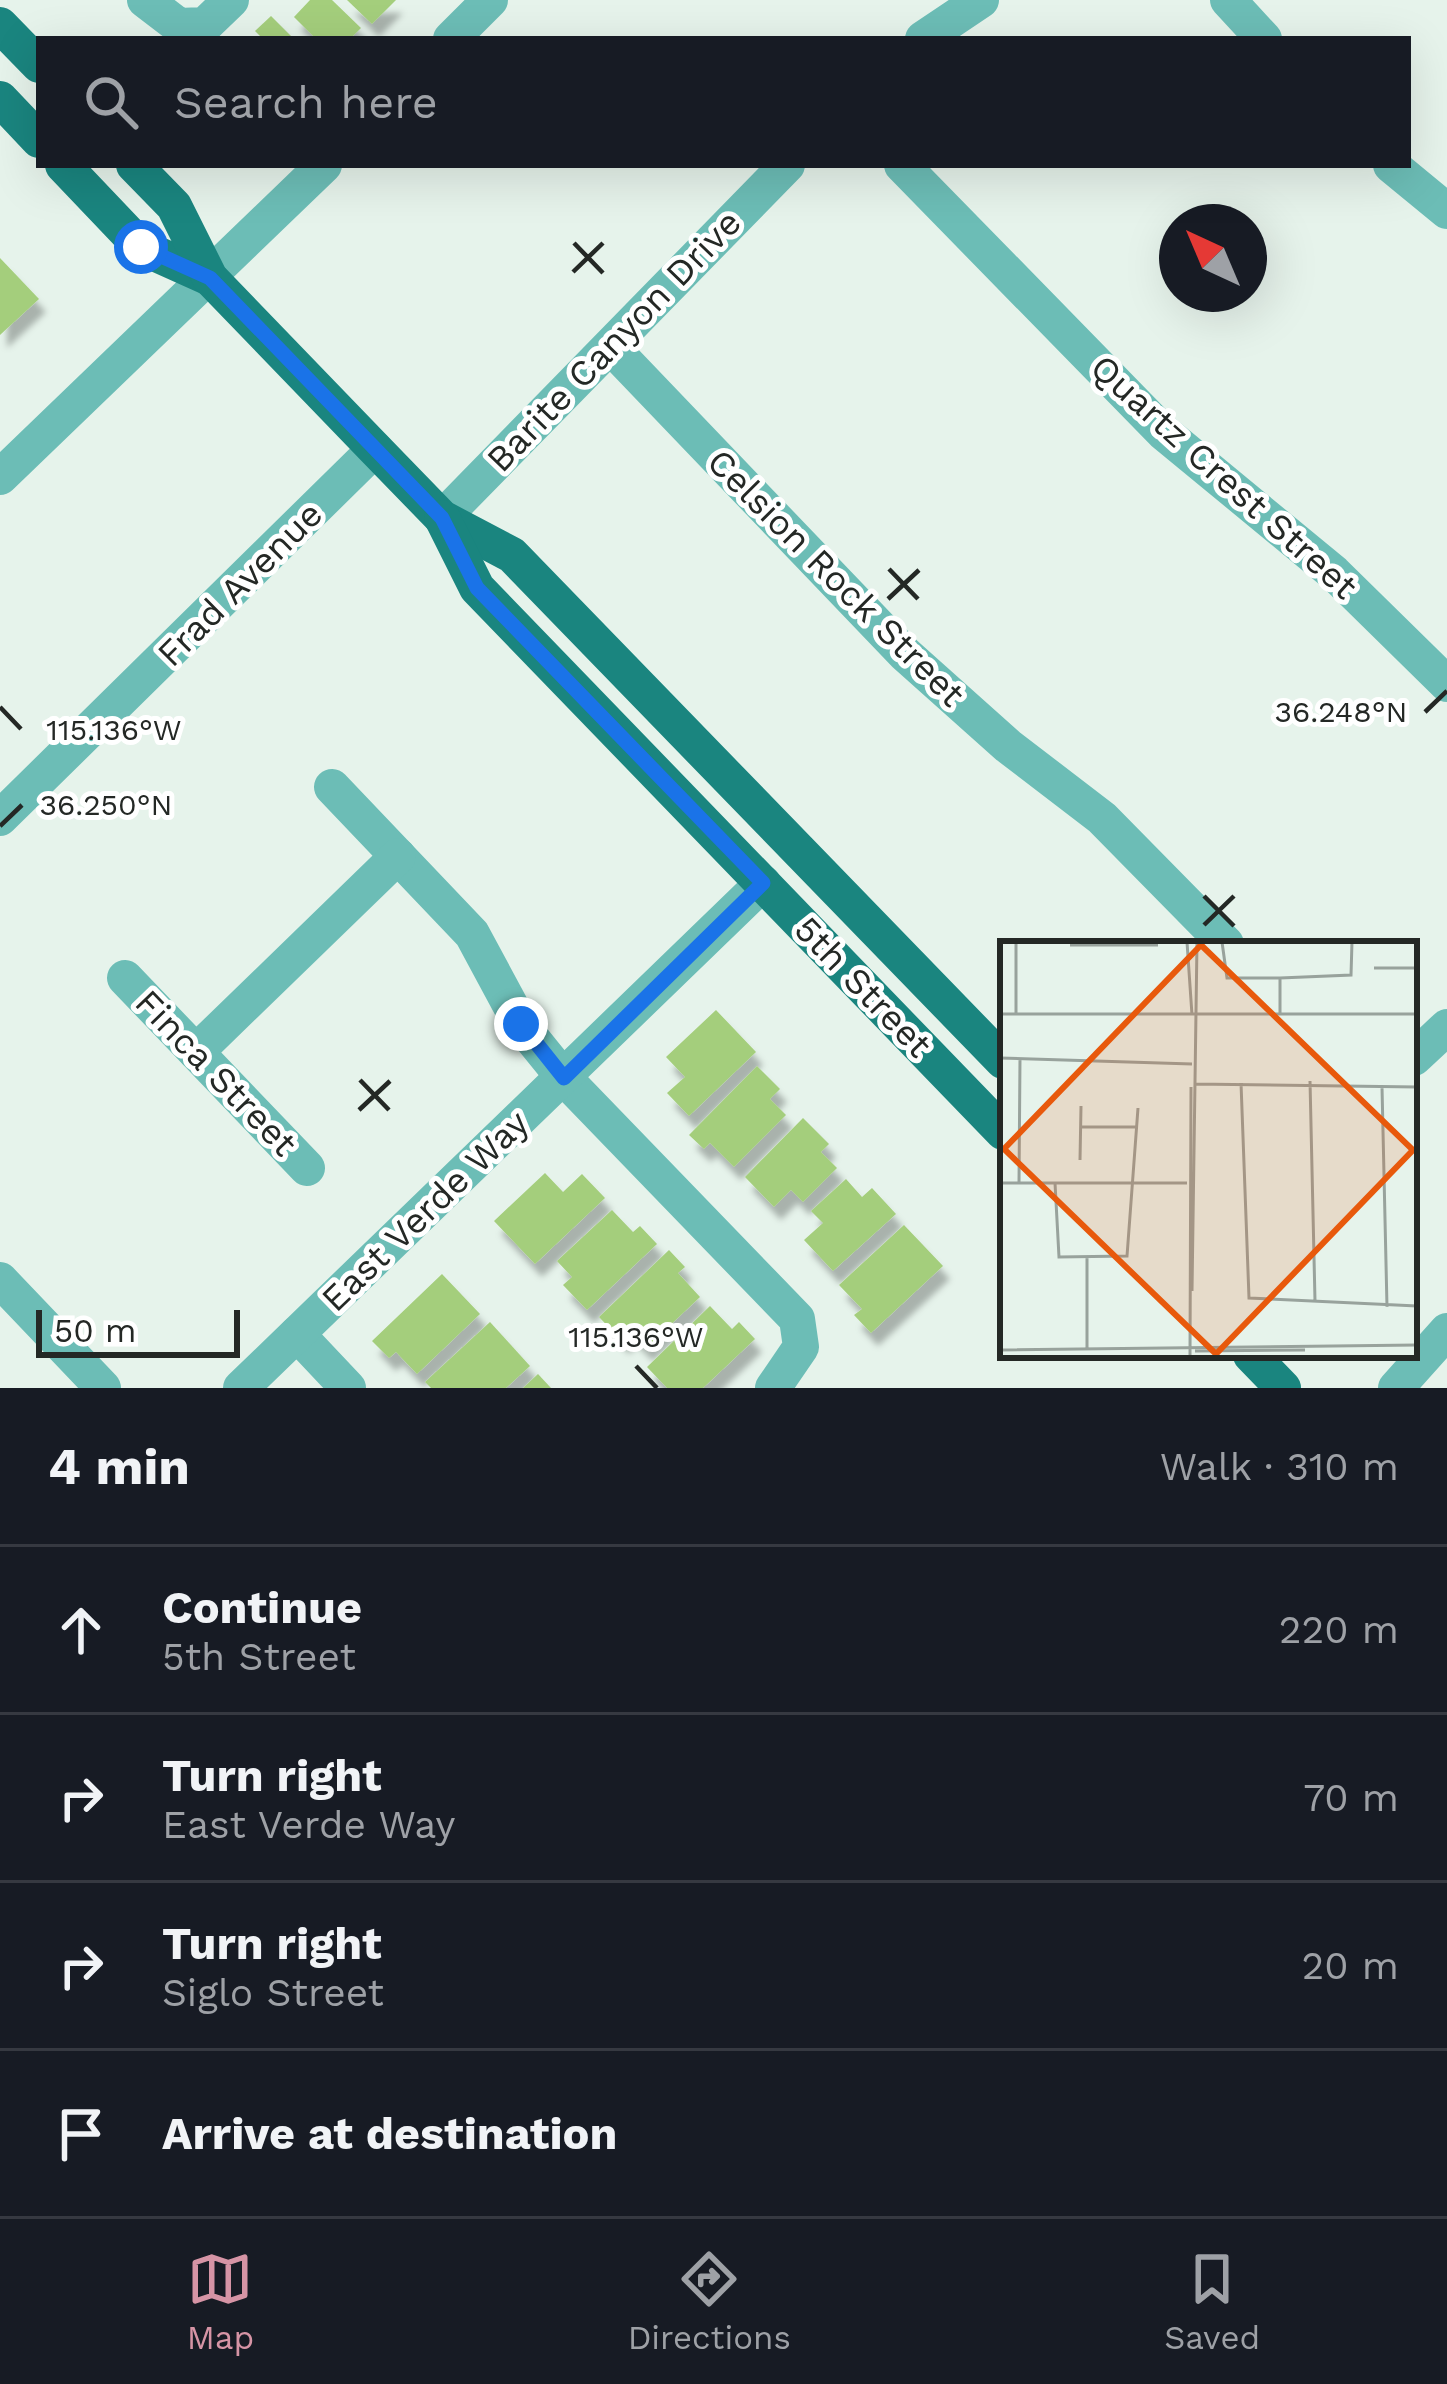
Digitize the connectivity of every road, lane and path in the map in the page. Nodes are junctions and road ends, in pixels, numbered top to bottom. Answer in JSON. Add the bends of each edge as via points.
{"nodes":[{"id":1,"x":145,"y":0,"type":"edge"},
{"id":2,"x":231,"y":0,"type":"edge"},
{"id":3,"x":490,"y":0,"type":"edge"},
{"id":4,"x":981,"y":0,"type":"edge"},
{"id":5,"x":1228,"y":0,"type":"edge"},
{"id":6,"x":0,"y":25,"type":"edge"},
{"id":7,"x":454,"y":36,"type":"edge"},
{"id":8,"x":927,"y":36,"type":"edge"},
{"id":9,"x":1261,"y":36,"type":"edge"},
{"id":10,"x":36,"y":62,"type":"edge"},
{"id":11,"x":0,"y":99,"type":"edge"},
{"id":12,"x":36,"y":137,"type":"edge"},
{"id":13,"x":66,"y":168,"type":"edge"},
{"id":14,"x":137,"y":168,"type":"edge"},
{"id":15,"x":322,"y":168,"type":"edge"},
{"id":16,"x":784,"y":168,"type":"edge"},
{"id":17,"x":905,"y":168,"type":"edge"},
{"id":18,"x":1395,"y":168,"type":"edge"},
{"id":19,"x":1447,"y":212,"type":"edge"},
{"id":20,"x":210,"y":278,"type":"junction"},
{"id":21,"x":612,"y":348,"type":"junction"},
{"id":22,"x":375,"y":448,"type":"junction"},
{"id":23,"x":0,"y":477,"type":"edge"},
{"id":24,"x":442,"y":518,"type":"junction"},
{"id":25,"x":1447,"y":684,"type":"edge"},
{"id":26,"x":332,"y":787,"type":"dead end"},
{"id":27,"x":0,"y":818,"type":"edge"},
{"id":28,"x":398,"y":856,"type":"junction"},
{"id":29,"x":763,"y":883,"type":"junction"},
{"id":30,"x":1223,"y":941,"type":"edge"},
{"id":31,"x":125,"y":978,"type":"dead end"},
{"id":32,"x":1447,"y":1027,"type":"edge"},
{"id":33,"x":196,"y":1052,"type":"junction"},
{"id":34,"x":1417,"y":1055,"type":"edge"},
{"id":35,"x":1000,"y":1058,"type":"edge"},
{"id":36,"x":564,"y":1078,"type":"junction"},
{"id":37,"x":1000,"y":1129,"type":"edge"},
{"id":38,"x":308,"y":1168,"type":"dead end"},
{"id":39,"x":0,"y":1280,"type":"edge"},
{"id":40,"x":1447,"y":1331,"type":"edge"},
{"id":41,"x":297,"y":1334,"type":"junction"},
{"id":42,"x":1254,"y":1358,"type":"edge"},
{"id":43,"x":103,"y":1388,"type":"edge"},
{"id":44,"x":241,"y":1388,"type":"edge"},
{"id":45,"x":348,"y":1388,"type":"edge"},
{"id":46,"x":773,"y":1388,"type":"edge"},
{"id":47,"x":1282,"y":1388,"type":"edge"},
{"id":48,"x":1396,"y":1388,"type":"edge"}],
"edges":[{"from":1,"to":2,"type":"street","via":[[179,26],[205,25]]},
{"from":3,"to":7,"type":"street"},
{"from":4,"to":8,"type":"street"},
{"from":5,"to":9,"type":"street"},
{"from":6,"to":10,"type":"main road"},
{"from":11,"to":12,"type":"main road"},
{"from":13,"to":20,"type":"main road","name":"5th Street","via":[[141,247]]},
{"from":14,"to":20,"type":"main road","name":"5th Street","via":[[174,206]]},
{"from":15,"to":20,"type":"street"},
{"from":16,"to":21,"type":"street","name":"Barite Canyon Drive"},
{"from":17,"to":25,"type":"street","name":"Quartz Crest Street","via":[[1163,432],[1334,573]]},
{"from":18,"to":19,"type":"street"},
{"from":20,"to":22,"type":"main road","name":"5th Street"},
{"from":20,"to":23,"type":"street"},
{"from":21,"to":24,"type":"street","name":"Barite Canyon Drive"},
{"from":21,"to":30,"type":"street","name":"Celsion Rock Street","via":[[905,654],[1102,818]]},
{"from":22,"to":24,"type":"main road","name":"5th Street"},
{"from":22,"to":27,"type":"street","name":"Frad Avenue"},
{"from":24,"to":29,"type":"main road","name":"5th Street","via":[[477,588]]},
{"from":24,"to":35,"type":"main road","name":"5th Street","via":[[512,555]]},
{"from":26,"to":28,"type":"street"},
{"from":28,"to":33,"type":"street"},
{"from":28,"to":36,"type":"street","via":[[472,934],[521,1024]]},
{"from":29,"to":36,"type":"street","name":"East Verde Way"},
{"from":29,"to":37,"type":"main road","name":"5th Street"},
{"from":31,"to":33,"type":"street","name":"Finca Street"},
{"from":32,"to":34,"type":"street"},
{"from":33,"to":38,"type":"street","name":"Finca Street"},
{"from":36,"to":41,"type":"street","name":"East Verde Way"},
{"from":36,"to":46,"type":"street","via":[[796,1319],[801,1347]]},
{"from":39,"to":43,"type":"street"},
{"from":40,"to":48,"type":"street"},
{"from":41,"to":44,"type":"street","name":"East Verde Way"},
{"from":41,"to":45,"type":"street"},
{"from":42,"to":47,"type":"main road"}]}
